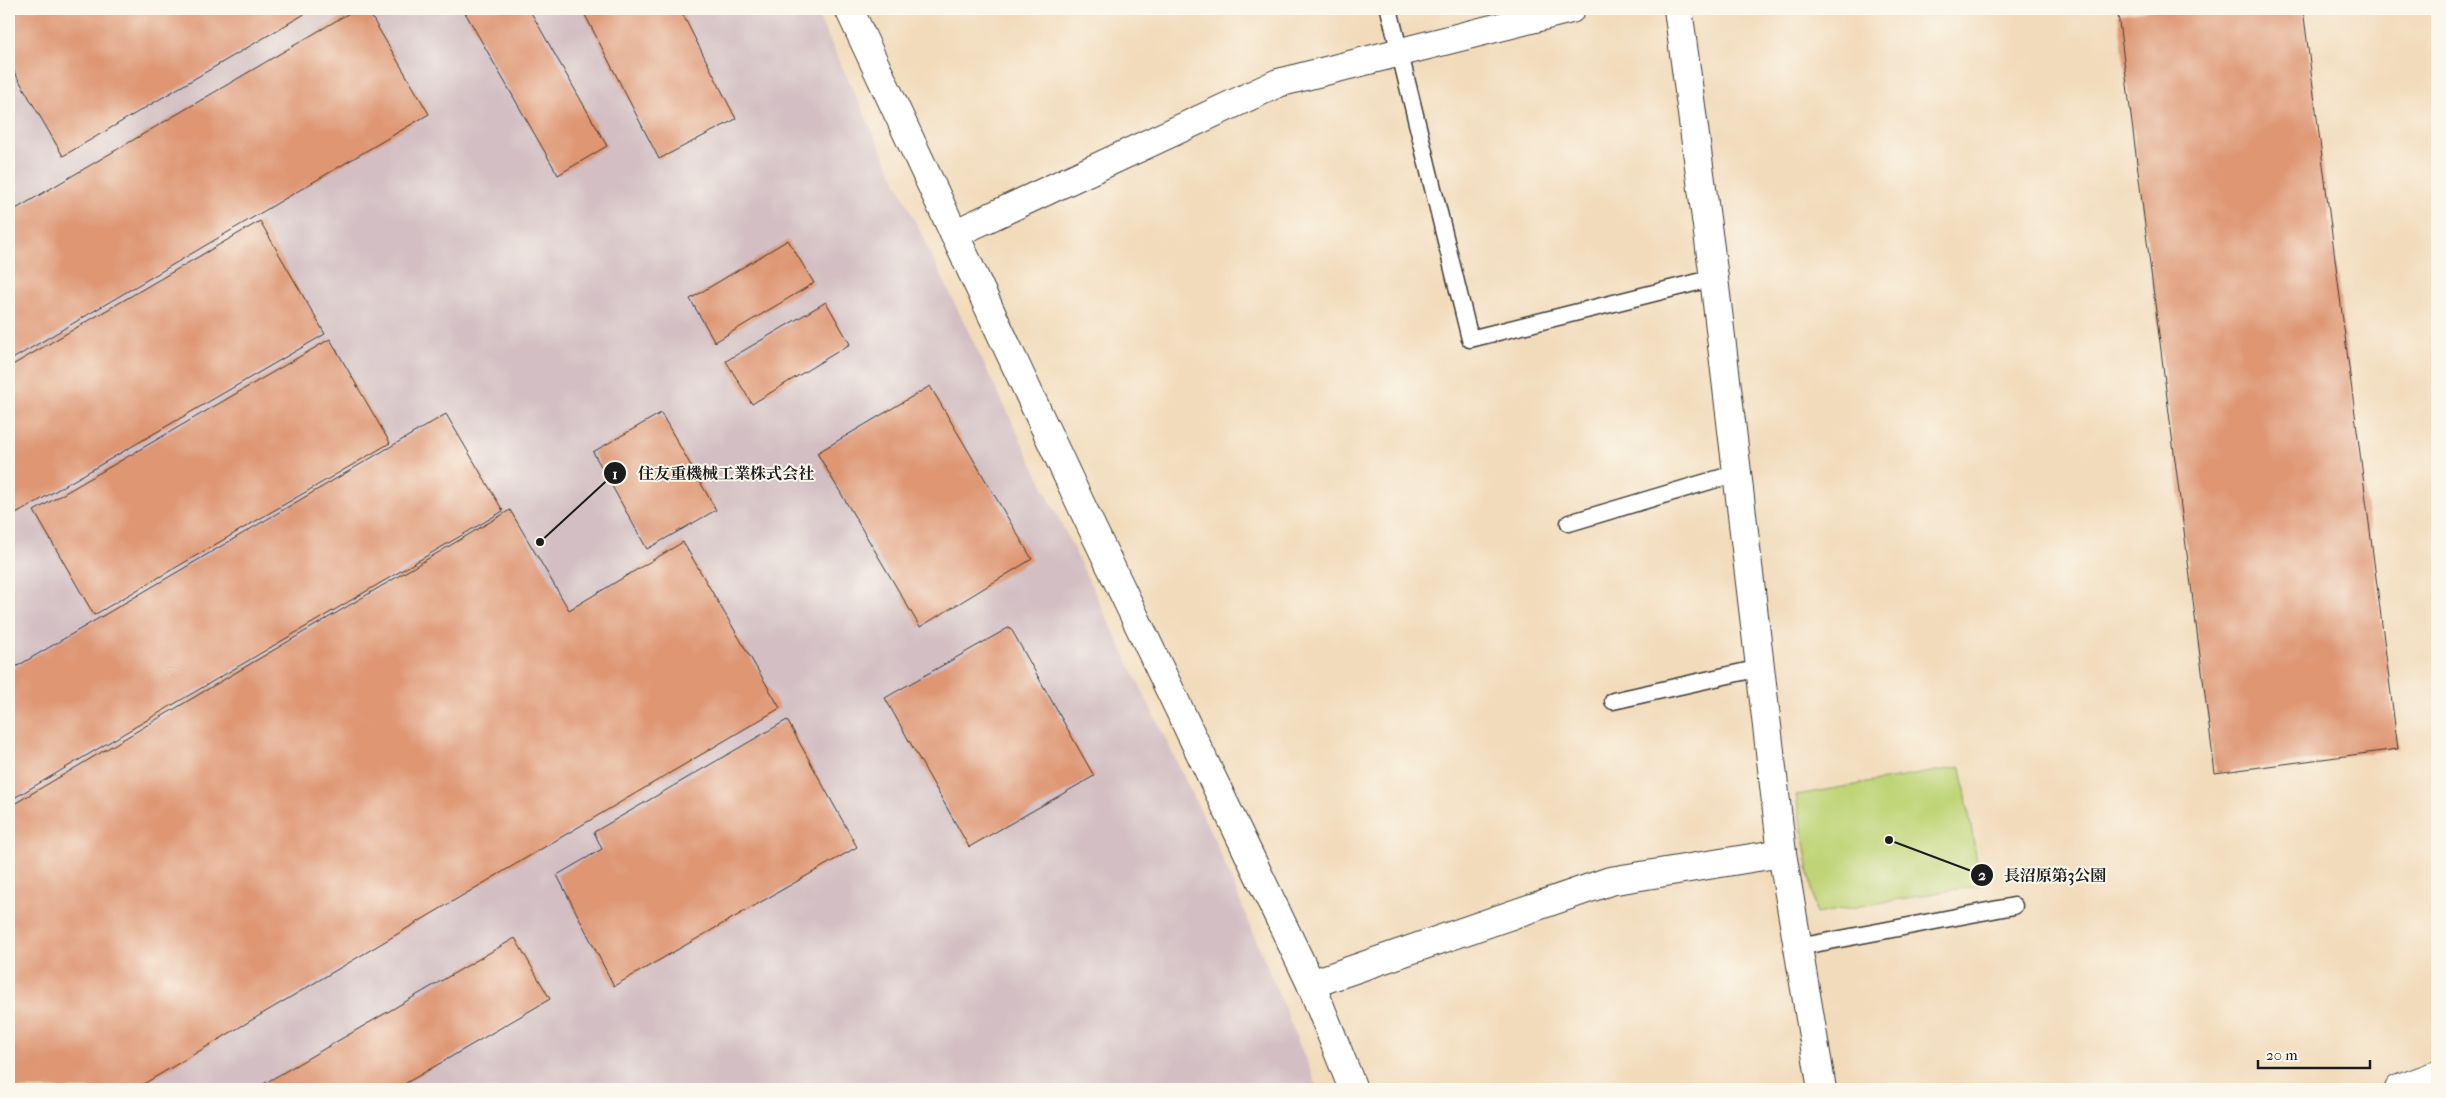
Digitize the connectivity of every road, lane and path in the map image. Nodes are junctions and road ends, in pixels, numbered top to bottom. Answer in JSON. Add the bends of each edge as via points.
{"nodes":[{"id":1,"x":849,"y":9,"type":"edge"},
{"id":2,"x":1389,"y":9,"type":"edge"},
{"id":3,"x":1571,"y":9,"type":"edge"},
{"id":4,"x":1678,"y":9,"type":"edge"},
{"id":5,"x":1399,"y":52,"type":"junction"},
{"id":6,"x":954,"y":234,"type":"junction"},
{"id":7,"x":1714,"y":278,"type":"junction"},
{"id":8,"x":1737,"y":473,"type":"junction"},
{"id":9,"x":1569,"y":523,"type":"dead end"},
{"id":10,"x":1760,"y":668,"type":"junction"},
{"id":11,"x":1613,"y":701,"type":"dead end"},
{"id":12,"x":1782,"y":853,"type":"junction"},
{"id":13,"x":2014,"y":906,"type":"dead end"},
{"id":14,"x":1798,"y":947,"type":"junction"},
{"id":15,"x":1311,"y":984,"type":"junction"},
{"id":16,"x":2437,"y":1075,"type":"edge"},
{"id":17,"x":1353,"y":1089,"type":"edge"},
{"id":18,"x":1822,"y":1089,"type":"edge"},
{"id":19,"x":2399,"y":1089,"type":"edge"}],
"edges":[{"from":1,"to":6,"type":"street"},
{"from":2,"to":5,"type":"lane"},
{"from":3,"to":5,"type":"street"},
{"from":4,"to":7,"type":"street"},
{"from":5,"to":6,"type":"street","via":[[1278,83]]},
{"from":5,"to":7,"type":"lane","via":[[1470,340]]},
{"from":6,"to":15,"type":"street"},
{"from":7,"to":8,"type":"street"},
{"from":8,"to":9,"type":"lane"},
{"from":8,"to":10,"type":"street"},
{"from":10,"to":11,"type":"lane"},
{"from":10,"to":12,"type":"street"},
{"from":12,"to":14,"type":"street"},
{"from":12,"to":15,"type":"street","via":[[1610,881]]},
{"from":13,"to":14,"type":"lane"},
{"from":14,"to":18,"type":"street"},
{"from":15,"to":17,"type":"street"},
{"from":16,"to":19,"type":"street"}]}
